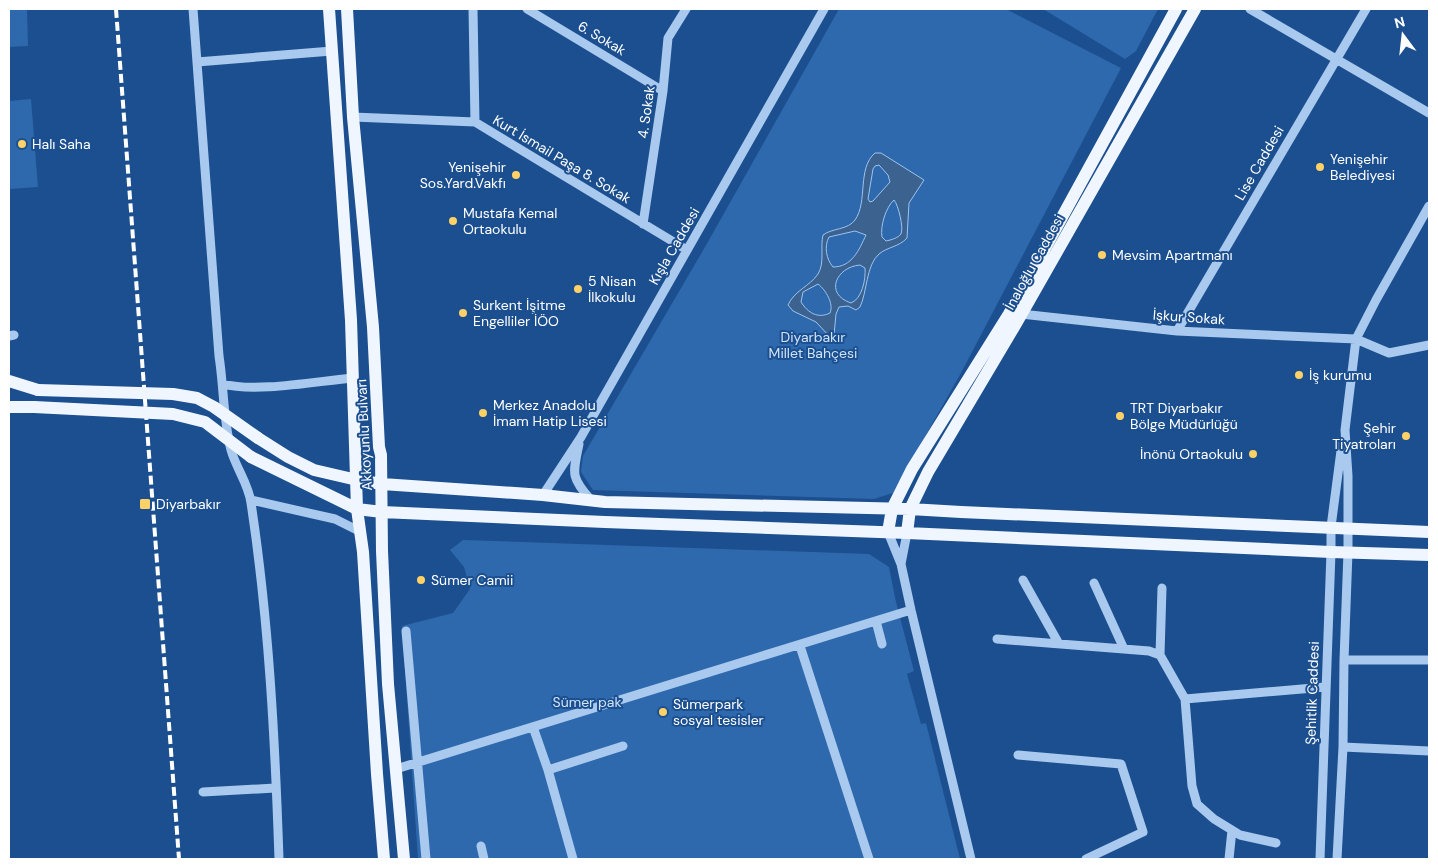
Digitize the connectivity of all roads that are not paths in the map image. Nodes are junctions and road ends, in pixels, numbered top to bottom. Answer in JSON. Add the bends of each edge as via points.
{"nodes":[{"id":1,"x":193,"y":9,"type":"edge"},
{"id":2,"x":329,"y":9,"type":"edge"},
{"id":3,"x":347,"y":9,"type":"edge"},
{"id":4,"x":473,"y":9,"type":"edge"},
{"id":5,"x":527,"y":9,"type":"edge"},
{"id":6,"x":686,"y":9,"type":"edge"},
{"id":7,"x":824,"y":9,"type":"edge"},
{"id":8,"x":1176,"y":9,"type":"edge"},
{"id":9,"x":1195,"y":9,"type":"edge"},
{"id":10,"x":1250,"y":9,"type":"edge"},
{"id":11,"x":1366,"y":9,"type":"edge"},
{"id":12,"x":332,"y":51,"type":"junction"},
{"id":13,"x":1336,"y":58,"type":"junction"},
{"id":14,"x":197,"y":62,"type":"junction"},
{"id":15,"x":663,"y":91,"type":"junction"},
{"id":16,"x":1429,"y":113,"type":"edge"},
{"id":17,"x":353,"y":117,"type":"junction"},
{"id":18,"x":475,"y":122,"type":"junction"},
{"id":19,"x":1429,"y":206,"type":"edge"},
{"id":20,"x":643,"y":224,"type":"junction"},
{"id":21,"x":687,"y":250,"type":"junction"},
{"id":22,"x":1021,"y":314,"type":"junction"},
{"id":23,"x":1177,"y":331,"type":"junction"},
{"id":24,"x":1356,"y":339,"type":"junction"},
{"id":25,"x":1429,"y":345,"type":"edge"},
{"id":26,"x":353,"y":378,"type":"junction"},
{"id":27,"x":9,"y":381,"type":"edge"},
{"id":28,"x":223,"y":384,"type":"junction"},
{"id":29,"x":9,"y":387,"type":"edge"},
{"id":30,"x":38,"y":390,"type":"junction"},
{"id":31,"x":9,"y":406,"type":"edge"},
{"id":32,"x":34,"y":407,"type":"junction"},
{"id":33,"x":9,"y":414,"type":"edge"},
{"id":34,"x":1345,"y":430,"type":"junction"},
{"id":35,"x":581,"y":436,"type":"junction"},
{"id":36,"x":357,"y":480,"type":"junction"},
{"id":37,"x":382,"y":484,"type":"junction"},
{"id":38,"x":543,"y":495,"type":"junction"},
{"id":39,"x":251,"y":500,"type":"junction"},
{"id":40,"x":591,"y":500,"type":"junction"},
{"id":41,"x":357,"y":509,"type":"junction"},
{"id":42,"x":892,"y":509,"type":"junction"},
{"id":43,"x":910,"y":509,"type":"junction"},
{"id":44,"x":382,"y":512,"type":"junction"},
{"id":45,"x":1331,"y":527,"type":"junction"},
{"id":46,"x":1348,"y":528,"type":"junction"},
{"id":47,"x":361,"y":532,"type":"junction"},
{"id":48,"x":888,"y":532,"type":"junction"},
{"id":49,"x":1429,"y":532,"type":"edge"},
{"id":50,"x":906,"y":533,"type":"junction"},
{"id":51,"x":1332,"y":552,"type":"junction"},
{"id":52,"x":1348,"y":552,"type":"junction"},
{"id":53,"x":1429,"y":555,"type":"edge"},
{"id":54,"x":902,"y":564,"type":"junction"},
{"id":55,"x":1023,"y":580,"type":"dead end"},
{"id":56,"x":1094,"y":582,"type":"dead end"},
{"id":57,"x":1162,"y":588,"type":"dead end"},
{"id":58,"x":911,"y":610,"type":"junction"},
{"id":59,"x":876,"y":622,"type":"junction"},
{"id":60,"x":406,"y":631,"type":"dead end"},
{"id":61,"x":996,"y":639,"type":"dead end"},
{"id":62,"x":882,"y":644,"type":"dead end"},
{"id":63,"x":1059,"y":644,"type":"junction"},
{"id":64,"x":800,"y":646,"type":"junction"},
{"id":65,"x":1124,"y":649,"type":"junction"},
{"id":66,"x":1160,"y":655,"type":"junction"},
{"id":67,"x":1344,"y":660,"type":"junction"},
{"id":68,"x":1429,"y":660,"type":"edge"},
{"id":69,"x":1325,"y":687,"type":"junction"},
{"id":70,"x":1184,"y":699,"type":"junction"},
{"id":71,"x":533,"y":727,"type":"junction"},
{"id":72,"x":623,"y":746,"type":"dead end"},
{"id":73,"x":1343,"y":747,"type":"junction"},
{"id":74,"x":1429,"y":751,"type":"edge"},
{"id":75,"x":1018,"y":755,"type":"dead end"},
{"id":76,"x":418,"y":762,"type":"junction"},
{"id":77,"x":396,"y":769,"type":"junction"},
{"id":78,"x":548,"y":770,"type":"junction"},
{"id":79,"x":275,"y":788,"type":"junction"},
{"id":80,"x":203,"y":792,"type":"dead end"},
{"id":81,"x":1232,"y":830,"type":"junction"},
{"id":82,"x":1276,"y":843,"type":"dead end"},
{"id":83,"x":481,"y":846,"type":"dead end"},
{"id":84,"x":865,"y":858,"type":"edge"},
{"id":85,"x":279,"y":859,"type":"edge"},
{"id":86,"x":384,"y":859,"type":"edge"},
{"id":87,"x":404,"y":859,"type":"edge"},
{"id":88,"x":426,"y":859,"type":"edge"},
{"id":89,"x":484,"y":859,"type":"edge"},
{"id":90,"x":573,"y":859,"type":"edge"},
{"id":91,"x":971,"y":859,"type":"edge"},
{"id":92,"x":1086,"y":859,"type":"edge"},
{"id":93,"x":1228,"y":859,"type":"edge"},
{"id":94,"x":1320,"y":859,"type":"edge"},
{"id":95,"x":1337,"y":859,"type":"edge"}],
"edges":[{"from":1,"to":14,"type":"street"},
{"from":2,"to":12,"type":"main road","name":"Akkoyunlu Bulvarı"},
{"from":3,"to":17,"type":"main road","name":"Akkoyunlu Bulvarı"},
{"from":4,"to":18,"type":"street"},
{"from":5,"to":15,"type":"street","name":"6. Sokak"},
{"from":6,"to":15,"type":"street","name":"4. Sokak","via":[[668,38]]},
{"from":7,"to":21,"type":"street","name":"Kışla Caddesi"},
{"from":8,"to":42,"type":"main road","name":"İnaloğlu Caddesi","via":[[1009,314],[912,469]]},
{"from":9,"to":22,"type":"main road","name":"İnaloğlu Caddesi"},
{"from":10,"to":13,"type":"street"},
{"from":11,"to":13,"type":"street","name":"Lise Caddesi"},
{"from":12,"to":14,"type":"street"},
{"from":12,"to":26,"type":"main road","name":"Akkoyunlu Bulvarı","via":[[352,320]]},
{"from":13,"to":16,"type":"street"},
{"from":13,"to":23,"type":"street","name":"Lise Caddesi"},
{"from":14,"to":28,"type":"street","via":[[218,356]]},
{"from":15,"to":20,"type":"street","name":"4. Sokak"},
{"from":17,"to":18,"type":"street","name":"Kurt İsmail Paşa 8. Sokak"},
{"from":17,"to":37,"type":"main road","name":"Akkoyunlu Bulvarı","via":[[373,327]]},
{"from":18,"to":20,"type":"street","name":"Kurt İsmail Paşa 8. Sokak"},
{"from":19,"to":24,"type":"street"},
{"from":20,"to":21,"type":"street","name":"Kurt İsmail Paşa 8. Sokak"},
{"from":21,"to":35,"type":"street","name":"Kışla Caddesi"},
{"from":22,"to":23,"type":"street","name":"İşkur Sokak"},
{"from":22,"to":43,"type":"main road","name":"İnaloğlu Caddesi","via":[[928,472]]},
{"from":23,"to":24,"type":"street","name":"İşkur Sokak"},
{"from":24,"to":25,"type":"street","via":[[1389,353]]},
{"from":24,"to":34,"type":"street"},
{"from":26,"to":28,"type":"street","via":[[270,386]]},
{"from":26,"to":36,"type":"main road","name":"Akkoyunlu Bulvarı"},
{"from":27,"to":30,"type":"main road"},
{"from":28,"to":39,"type":"street","via":[[225,428]]},
{"from":29,"to":30,"type":"main road"},
{"from":30,"to":36,"type":"main road","bridge":true,"via":[[173,394],[196,398],[288,457],[314,470]]},
{"from":31,"to":32,"type":"main road"},
{"from":32,"to":33,"type":"street"},
{"from":32,"to":41,"type":"main road","bridge":true,"via":[[173,414],[205,422],[252,457]]},
{"from":34,"to":45,"type":"street","name":"Şehitlik Caddesi"},
{"from":34,"to":46,"type":"street"},
{"from":35,"to":38,"type":"street","name":"Kışla Caddesi"},
{"from":35,"to":40,"type":"street","via":[[573,471],[578,485]]},
{"from":36,"to":37,"type":"main road"},
{"from":36,"to":41,"type":"main road","name":"Akkoyunlu Bulvarı"},
{"from":37,"to":38,"type":"main road"},
{"from":37,"to":44,"type":"main road","name":"Akkoyunlu Bulvarı"},
{"from":38,"to":40,"type":"main road"},
{"from":39,"to":47,"type":"street","via":[[336,519]]},
{"from":39,"to":79,"type":"street","via":[[263,589]]},
{"from":40,"to":42,"type":"main road"},
{"from":41,"to":44,"type":"main road"},
{"from":41,"to":47,"type":"main road","name":"Akkoyunlu Bulvarı"},
{"from":42,"to":43,"type":"main road"},
{"from":42,"to":48,"type":"main road","name":"İnaloğlu Caddesi"},
{"from":43,"to":45,"type":"main road"},
{"from":43,"to":50,"type":"main road","name":"İnaloğlu Caddesi"},
{"from":44,"to":48,"type":"main road"},
{"from":44,"to":77,"type":"main road","name":"Akkoyunlu Bulvarı","via":[[388,684]]},
{"from":45,"to":46,"type":"main road"},
{"from":45,"to":51,"type":"street","name":"Şehitlik Caddesi"},
{"from":46,"to":49,"type":"main road"},
{"from":46,"to":52,"type":"street"},
{"from":47,"to":86,"type":"main road","name":"Akkoyunlu Bulvarı"},
{"from":48,"to":50,"type":"main road"},
{"from":48,"to":54,"type":"street"},
{"from":50,"to":51,"type":"main road"},
{"from":50,"to":54,"type":"street"},
{"from":51,"to":52,"type":"main road"},
{"from":51,"to":69,"type":"street","name":"Şehitlik Caddesi"},
{"from":52,"to":53,"type":"main road"},
{"from":52,"to":67,"type":"street"},
{"from":54,"to":58,"type":"street"},
{"from":55,"to":63,"type":"street"},
{"from":56,"to":65,"type":"street"},
{"from":57,"to":66,"type":"street"},
{"from":58,"to":59,"type":"street"},
{"from":58,"to":91,"type":"street"},
{"from":59,"to":62,"type":"street"},
{"from":59,"to":64,"type":"street"},
{"from":60,"to":76,"type":"street"},
{"from":61,"to":63,"type":"street"},
{"from":63,"to":65,"type":"street"},
{"from":64,"to":71,"type":"street"},
{"from":64,"to":84,"type":"street"},
{"from":65,"to":66,"type":"street"},
{"from":66,"to":70,"type":"street"},
{"from":67,"to":68,"type":"street"},
{"from":67,"to":73,"type":"street"},
{"from":69,"to":70,"type":"street"},
{"from":69,"to":94,"type":"street","name":"Şehitlik Caddesi"},
{"from":70,"to":81,"type":"street","via":[[1192,786],[1197,804]]},
{"from":71,"to":76,"type":"street"},
{"from":71,"to":78,"type":"street"},
{"from":72,"to":78,"type":"street"},
{"from":73,"to":74,"type":"street"},
{"from":73,"to":95,"type":"street"},
{"from":75,"to":92,"type":"street","via":[[1121,764],[1143,832]]},
{"from":76,"to":77,"type":"street"},
{"from":76,"to":88,"type":"street"},
{"from":77,"to":87,"type":"main road","name":"Akkoyunlu Bulvarı"},
{"from":78,"to":90,"type":"street"},
{"from":79,"to":80,"type":"street"},
{"from":79,"to":85,"type":"street"},
{"from":81,"to":82,"type":"street","via":[[1240,835]]},
{"from":81,"to":93,"type":"street"},
{"from":83,"to":89,"type":"street"}]}
